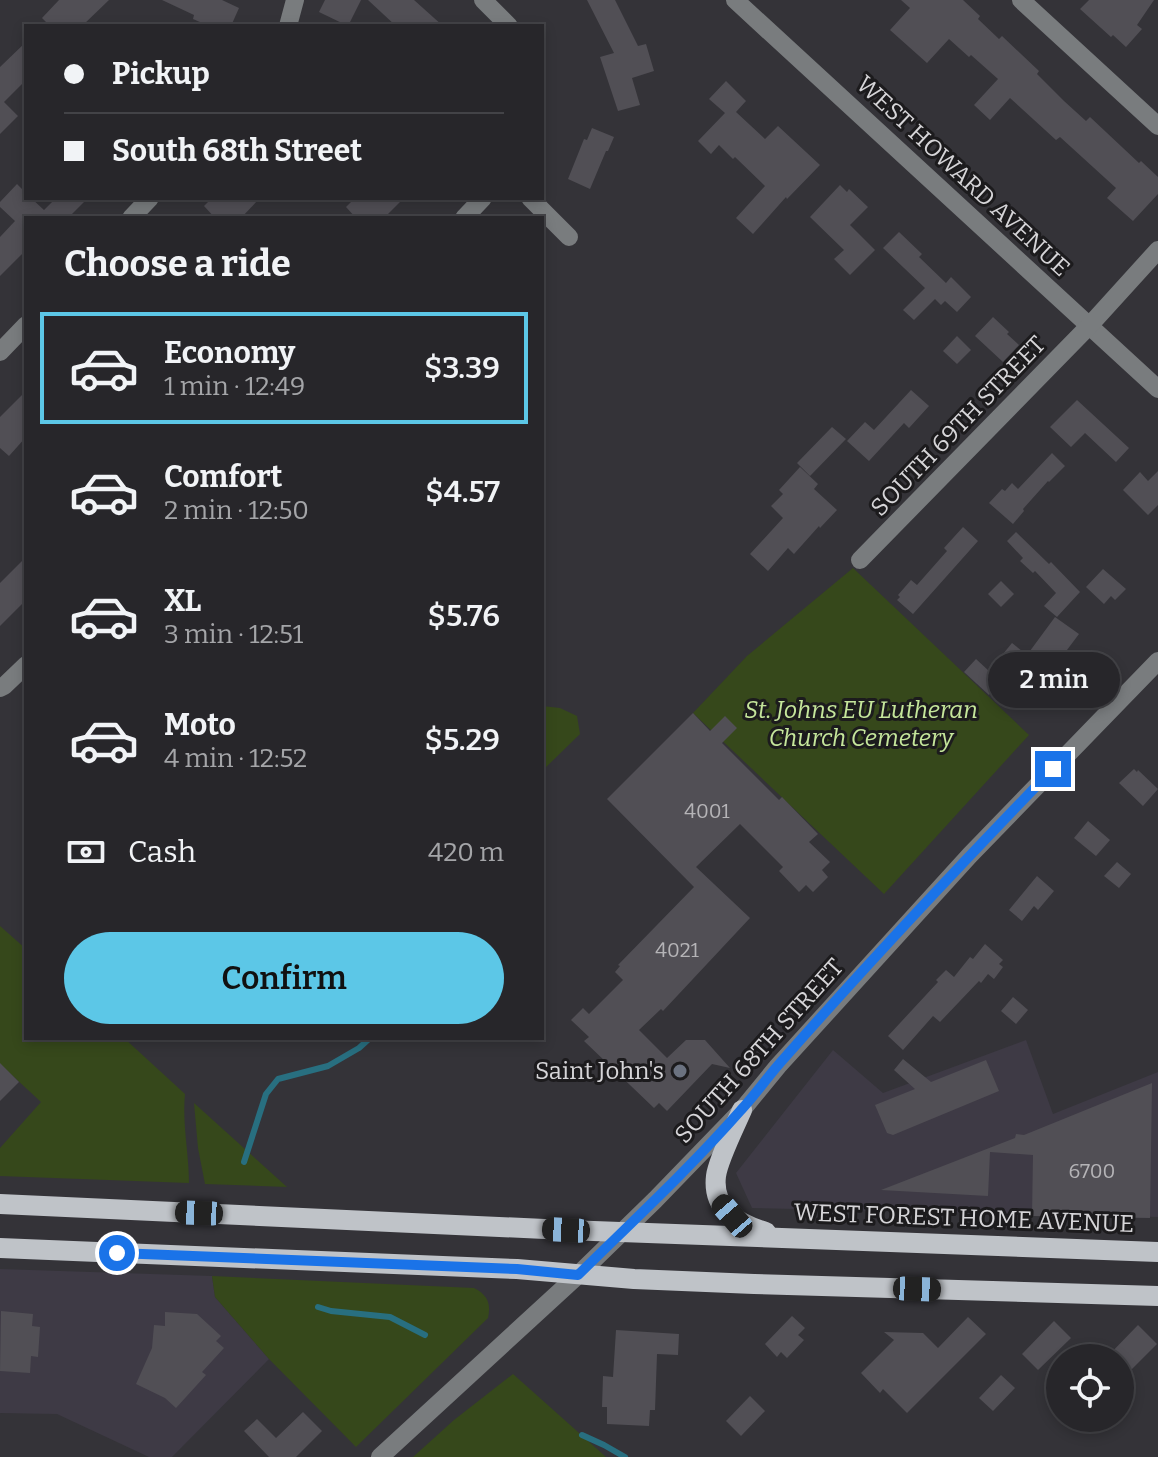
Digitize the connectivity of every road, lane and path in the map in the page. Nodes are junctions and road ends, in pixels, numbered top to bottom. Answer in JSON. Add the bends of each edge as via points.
{"nodes":[{"id":1,"x":295,"y":0,"type":"edge"},
{"id":2,"x":483,"y":0,"type":"edge"},
{"id":3,"x":735,"y":0,"type":"edge"},
{"id":4,"x":1027,"y":2,"type":"edge"},
{"id":5,"x":289,"y":24,"type":"edge"},
{"id":6,"x":507,"y":24,"type":"edge"},
{"id":7,"x":1158,"y":126,"type":"edge"},
{"id":8,"x":148,"y":200,"type":"edge"},
{"id":9,"x":481,"y":200,"type":"edge"},
{"id":10,"x":532,"y":200,"type":"edge"},
{"id":11,"x":133,"y":216,"type":"edge"},
{"id":12,"x":466,"y":216,"type":"edge"},
{"id":13,"x":569,"y":237,"type":"dead end"},
{"id":14,"x":1158,"y":250,"type":"edge"},
{"id":15,"x":1090,"y":325,"type":"junction"},
{"id":16,"x":24,"y":327,"type":"edge"},
{"id":17,"x":0,"y":352,"type":"edge"},
{"id":18,"x":1158,"y":389,"type":"edge"},
{"id":19,"x":860,"y":560,"type":"dead end"},
{"id":20,"x":1158,"y":661,"type":"edge"},
{"id":21,"x":24,"y":667,"type":"edge"},
{"id":22,"x":0,"y":688,"type":"edge"},
{"id":23,"x":742,"y":1110,"type":"junction"},
{"id":24,"x":0,"y":1204,"type":"edge"},
{"id":25,"x":623,"y":1232,"type":"junction"},
{"id":26,"x":789,"y":1238,"type":"junction"},
{"id":27,"x":0,"y":1248,"type":"edge"},
{"id":28,"x":1158,"y":1252,"type":"edge"},
{"id":29,"x":578,"y":1275,"type":"junction"},
{"id":30,"x":1158,"y":1296,"type":"edge"},
{"id":31,"x":380,"y":1457,"type":"edge"}],
"edges":[{"from":1,"to":5,"type":"street"},
{"from":2,"to":6,"type":"street"},
{"from":3,"to":15,"type":"street","name":"WEST HOWARD AVENUE"},
{"from":4,"to":7,"type":"street"},
{"from":8,"to":11,"type":"street"},
{"from":9,"to":12,"type":"street"},
{"from":10,"to":13,"type":"street"},
{"from":14,"to":15,"type":"street","name":"SOUTH 69TH STREET"},
{"from":15,"to":18,"type":"street","name":"WEST HOWARD AVENUE"},
{"from":15,"to":19,"type":"street","name":"SOUTH 69TH STREET"},
{"from":16,"to":17,"type":"street"},
{"from":20,"to":23,"type":"street","name":"SOUTH 68TH STREET","via":[[970,855]]},
{"from":21,"to":22,"type":"street"},
{"from":23,"to":25,"type":"street","name":"SOUTH 68TH STREET"},
{"from":23,"to":26,"type":"main road","via":[[716,1174],[720,1203],[747,1227]]},
{"from":24,"to":25,"type":"main road","name":"WEST FOREST HOME AVENUE"},
{"from":25,"to":26,"type":"main road","name":"WEST FOREST HOME AVENUE"},
{"from":25,"to":29,"type":"street","name":"SOUTH 68TH STREET"},
{"from":26,"to":28,"type":"main road","name":"WEST FOREST HOME AVENUE"},
{"from":27,"to":29,"type":"main road"},
{"from":29,"to":30,"type":"main road"},
{"from":29,"to":31,"type":"street","name":"SOUTH 68TH STREET"}]}
